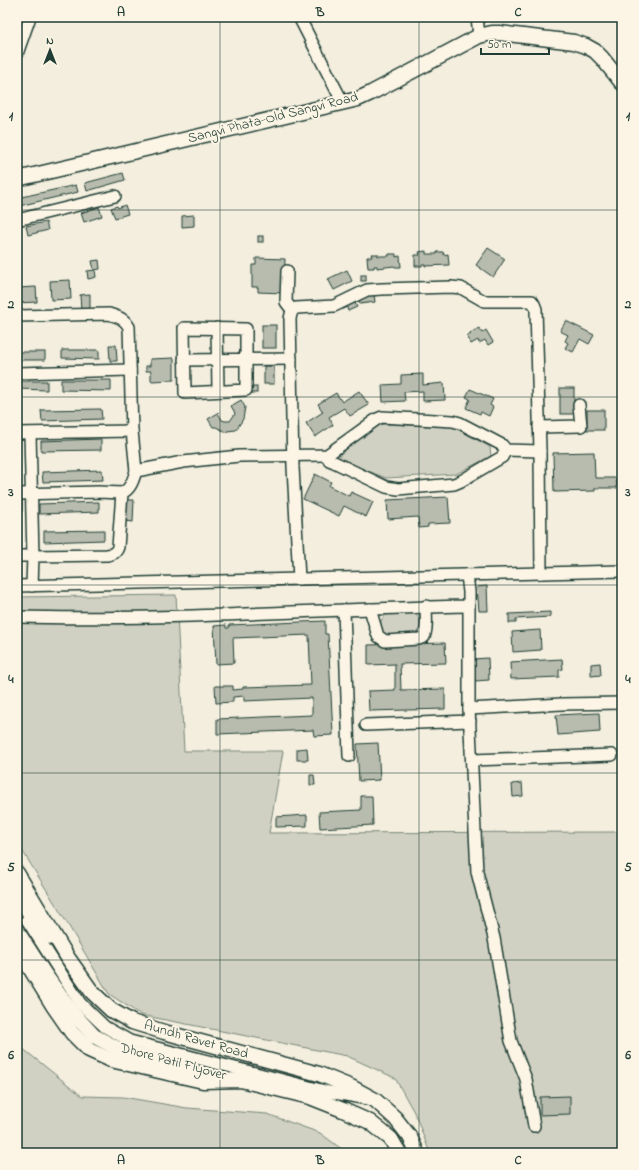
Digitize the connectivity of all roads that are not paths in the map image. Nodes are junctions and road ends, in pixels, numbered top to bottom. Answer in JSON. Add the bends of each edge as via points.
{"nodes":[{"id":1,"x":30,"y":17,"type":"edge"},
{"id":2,"x":299,"y":17,"type":"edge"},
{"id":3,"x":476,"y":17,"type":"edge"},
{"id":4,"x":479,"y":36,"type":"junction"},
{"id":5,"x":17,"y":54,"type":"edge"},
{"id":6,"x":622,"y":83,"type":"edge"},
{"id":7,"x":343,"y":103,"type":"junction"},
{"id":8,"x":17,"y":179,"type":"edge"},
{"id":9,"x":115,"y":196,"type":"dead end"},
{"id":10,"x":17,"y":220,"type":"edge"},
{"id":11,"x":287,"y":271,"type":"dead end"},
{"id":12,"x":292,"y":310,"type":"junction"},
{"id":13,"x":17,"y":316,"type":"edge"},
{"id":14,"x":217,"y":328,"type":"junction"},
{"id":15,"x":291,"y":359,"type":"junction"},
{"id":16,"x":184,"y":360,"type":"junction"},
{"id":17,"x":217,"y":360,"type":"junction"},
{"id":18,"x":247,"y":360,"type":"junction"},
{"id":19,"x":130,"y":370,"type":"junction"},
{"id":20,"x":17,"y":373,"type":"edge"},
{"id":21,"x":218,"y":391,"type":"junction"},
{"id":22,"x":579,"y":405,"type":"dead end"},
{"id":23,"x":539,"y":427,"type":"junction"},
{"id":24,"x":132,"y":432,"type":"junction"},
{"id":25,"x":17,"y":433,"type":"edge"},
{"id":26,"x":30,"y":434,"type":"junction"},
{"id":27,"x":506,"y":450,"type":"junction"},
{"id":28,"x":540,"y":451,"type":"junction"},
{"id":29,"x":327,"y":455,"type":"junction"},
{"id":30,"x":293,"y":456,"type":"junction"},
{"id":31,"x":136,"y":471,"type":"junction"},
{"id":32,"x":122,"y":493,"type":"junction"},
{"id":33,"x":17,"y":494,"type":"edge"},
{"id":34,"x":31,"y":494,"type":"junction"},
{"id":35,"x":17,"y":556,"type":"edge"},
{"id":36,"x":32,"y":556,"type":"junction"},
{"id":37,"x":622,"y":571,"type":"edge"},
{"id":38,"x":541,"y":573,"type":"junction"},
{"id":39,"x":467,"y":575,"type":"junction"},
{"id":40,"x":299,"y":579,"type":"junction"},
{"id":41,"x":17,"y":586,"type":"edge"},
{"id":42,"x":32,"y":586,"type":"junction"},
{"id":43,"x":426,"y":606,"type":"junction"},
{"id":44,"x":469,"y":606,"type":"junction"},
{"id":45,"x":370,"y":609,"type":"junction"},
{"id":46,"x":344,"y":610,"type":"junction"},
{"id":47,"x":17,"y":617,"type":"edge"},
{"id":48,"x":622,"y":703,"type":"edge"},
{"id":49,"x":469,"y":709,"type":"junction"},
{"id":50,"x":470,"y":721,"type":"junction"},
{"id":51,"x":366,"y":725,"type":"dead end"},
{"id":52,"x":612,"y":755,"type":"dead end"},
{"id":53,"x":349,"y":756,"type":"dead end"},
{"id":54,"x":472,"y":760,"type":"junction"},
{"id":55,"x":17,"y":873,"type":"edge"},
{"id":56,"x":17,"y":893,"type":"edge"},
{"id":57,"x":17,"y":905,"type":"edge"},
{"id":58,"x":17,"y":931,"type":"edge"},
{"id":59,"x":61,"y":945,"type":"junction"},
{"id":60,"x":17,"y":947,"type":"edge"},
{"id":61,"x":194,"y":1063,"type":"junction"},
{"id":62,"x":241,"y":1080,"type":"junction"},
{"id":63,"x":329,"y":1092,"type":"junction"},
{"id":64,"x":375,"y":1100,"type":"junction"},
{"id":65,"x":370,"y":1122,"type":"junction"},
{"id":66,"x":534,"y":1126,"type":"dead end"},
{"id":67,"x":399,"y":1153,"type":"edge"},
{"id":68,"x":416,"y":1153,"type":"edge"}],
"edges":[{"from":1,"to":5,"type":"street"},
{"from":2,"to":7,"type":"street"},
{"from":3,"to":4,"type":"street"},
{"from":4,"to":6,"type":"main road","name":"Sangvi Phata-Old Sangvi Road","via":[[499,33],[574,42],[595,52]]},
{"from":4,"to":7,"type":"main road","name":"Sangvi Phata-Old Sangvi Road","via":[[371,93]]},
{"from":7,"to":8,"type":"main road","name":"Sangvi Phata-Old Sangvi Road"},
{"from":9,"to":10,"type":"street"},
{"from":11,"to":12,"type":"street","via":[[286,302]]},
{"from":12,"to":15,"type":"street"},
{"from":12,"to":23,"type":"street","via":[[334,306],[361,292],[382,289],[451,287],[461,288],[484,301],[532,301],[536,309]]},
{"from":13,"to":19,"type":"street","via":[[109,314],[121,318],[129,327]]},
{"from":14,"to":16,"type":"street","via":[[184,328]]},
{"from":14,"to":17,"type":"street"},
{"from":14,"to":18,"type":"street","via":[[246,329]]},
{"from":15,"to":18,"type":"street"},
{"from":15,"to":30,"type":"street"},
{"from":16,"to":17,"type":"street"},
{"from":16,"to":21,"type":"street","via":[[185,393]]},
{"from":17,"to":18,"type":"street"},
{"from":17,"to":21,"type":"street"},
{"from":18,"to":21,"type":"street","via":[[246,390]]},
{"from":19,"to":20,"type":"street"},
{"from":19,"to":24,"type":"street"},
{"from":22,"to":23,"type":"street","via":[[581,426]]},
{"from":23,"to":28,"type":"street"},
{"from":24,"to":26,"type":"street"},
{"from":24,"to":31,"type":"street"},
{"from":25,"to":26,"type":"street"},
{"from":26,"to":34,"type":"street"},
{"from":27,"to":28,"type":"street"},
{"from":27,"to":29,"type":"street","via":[[502,445],[453,421],[382,418]]},
{"from":27,"to":29,"type":"street","via":[[502,457],[454,484],[398,489],[386,487],[330,460]]},
{"from":28,"to":38,"type":"street"},
{"from":29,"to":30,"type":"street"},
{"from":30,"to":31,"type":"street","via":[[239,456],[183,462]]},
{"from":30,"to":40,"type":"street"},
{"from":31,"to":32,"type":"street","via":[[130,488]]},
{"from":32,"to":34,"type":"street"},
{"from":32,"to":36,"type":"street","via":[[116,552]]},
{"from":33,"to":34,"type":"street"},
{"from":34,"to":36,"type":"street"},
{"from":35,"to":36,"type":"street"},
{"from":36,"to":42,"type":"street"},
{"from":37,"to":38,"type":"street"},
{"from":38,"to":39,"type":"street"},
{"from":39,"to":40,"type":"street"},
{"from":39,"to":44,"type":"street"},
{"from":40,"to":42,"type":"street"},
{"from":41,"to":42,"type":"street"},
{"from":43,"to":44,"type":"street"},
{"from":43,"to":45,"type":"street"},
{"from":43,"to":45,"type":"street","via":[[424,637],[412,640],[385,641],[378,636]]},
{"from":44,"to":49,"type":"street"},
{"from":45,"to":46,"type":"street"},
{"from":46,"to":47,"type":"street","via":[[210,616]]},
{"from":46,"to":53,"type":"street"},
{"from":48,"to":49,"type":"street"},
{"from":49,"to":50,"type":"street"},
{"from":50,"to":51,"type":"street"},
{"from":50,"to":54,"type":"street"},
{"from":52,"to":54,"type":"street"},
{"from":54,"to":66,"type":"street","via":[[477,872],[494,938],[511,1041],[526,1079]]},
{"from":55,"to":59,"type":"main road","name":"Aundh Ravet Road"},
{"from":56,"to":59,"type":"main road","via":[[36,924]]},
{"from":57,"to":61,"type":"street","via":[[80,1003],[105,1027],[130,1041]]},
{"from":58,"to":61,"type":"main road","name":"Dhore Patil Flyover","via":[[71,1011],[94,1036],[124,1052]]},
{"from":59,"to":64,"type":"main road","name":"Aundh Ravet Road","via":[[92,992],[111,1010],[132,1022],[319,1074]]},
{"from":60,"to":62,"type":"main road","name":"Aundh Ravet Road","via":[[72,1034],[89,1050],[111,1060],[203,1081]]},
{"from":61,"to":62,"type":"main road","name":"Dhore Patil Flyover"},
{"from":61,"to":63,"type":"street"},
{"from":62,"to":65,"type":"main road","name":"Aundh Ravet Road","via":[[310,1097]]},
{"from":63,"to":64,"type":"street"},
{"from":63,"to":65,"type":"street"},
{"from":64,"to":68,"type":"main road","name":"Aundh Ravet Road","via":[[399,1122],[410,1137]]},
{"from":65,"to":67,"type":"main road","name":"Aundh Ravet Road","via":[[391,1139]]}]}
